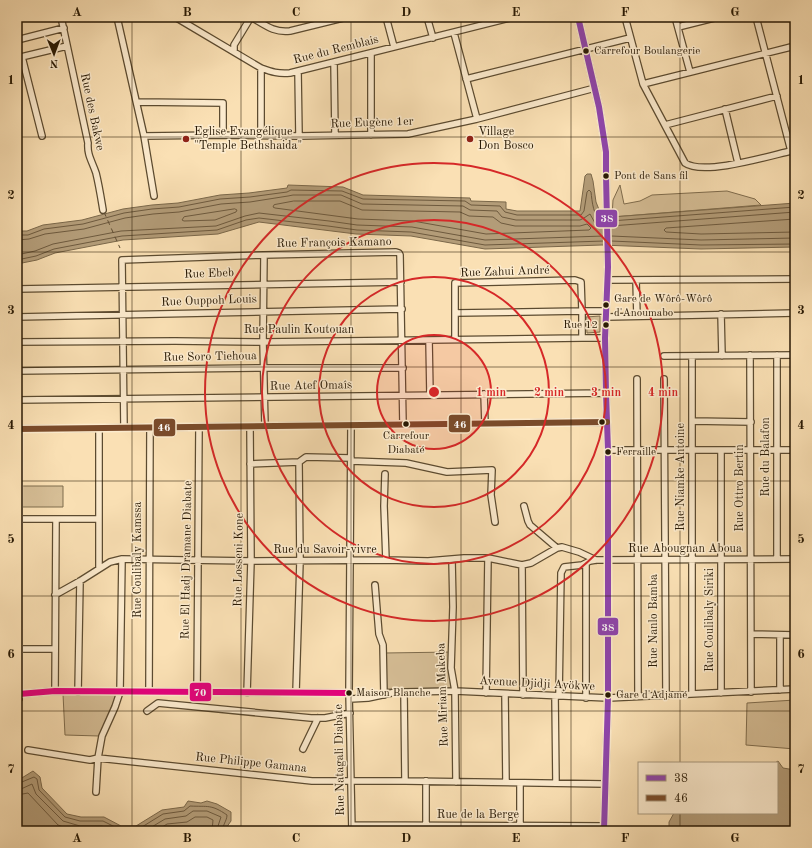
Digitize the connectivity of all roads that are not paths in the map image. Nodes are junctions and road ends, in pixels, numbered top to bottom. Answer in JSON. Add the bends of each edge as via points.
{"nodes":[{"id":1,"x":61,"y":17,"type":"edge"},
{"id":2,"x":117,"y":17,"type":"edge"},
{"id":3,"x":175,"y":17,"type":"edge"},
{"id":4,"x":251,"y":17,"type":"edge"},
{"id":5,"x":347,"y":17,"type":"edge"},
{"id":6,"x":386,"y":17,"type":"edge"},
{"id":7,"x":427,"y":17,"type":"edge"},
{"id":8,"x":514,"y":17,"type":"edge"},
{"id":9,"x":578,"y":17,"type":"edge"},
{"id":10,"x":625,"y":17,"type":"edge"},
{"id":11,"x":675,"y":17,"type":"edge"},
{"id":12,"x":718,"y":17,"type":"edge"},
{"id":13,"x":756,"y":17,"type":"edge"},
{"id":14,"x":678,"y":27,"type":"junction"},
{"id":15,"x":64,"y":28,"type":"junction"},
{"id":16,"x":454,"y":33,"type":"junction"},
{"id":17,"x":432,"y":38,"type":"junction"},
{"id":18,"x":630,"y":38,"type":"junction"},
{"id":19,"x":17,"y":40,"type":"edge"},
{"id":20,"x":67,"y":46,"type":"junction"},
{"id":21,"x":394,"y":46,"type":"junction"},
{"id":22,"x":795,"y":46,"type":"edge"},
{"id":23,"x":586,"y":49,"type":"junction"},
{"id":24,"x":234,"y":51,"type":"junction"},
{"id":25,"x":371,"y":53,"type":"junction"},
{"id":26,"x":765,"y":53,"type":"junction"},
{"id":27,"x":20,"y":58,"type":"edge"},
{"id":28,"x":334,"y":62,"type":"junction"},
{"id":29,"x":261,"y":68,"type":"junction"},
{"id":30,"x":298,"y":71,"type":"junction"},
{"id":31,"x":690,"y":72,"type":"junction"},
{"id":32,"x":466,"y":78,"type":"junction"},
{"id":33,"x":643,"y":84,"type":"junction"},
{"id":34,"x":595,"y":88,"type":"junction"},
{"id":35,"x":777,"y":96,"type":"junction"},
{"id":36,"x":137,"y":102,"type":"junction"},
{"id":37,"x":725,"y":109,"type":"junction"},
{"id":38,"x":477,"y":119,"type":"junction"},
{"id":39,"x":665,"y":125,"type":"junction"},
{"id":40,"x":223,"y":135,"type":"junction"},
{"id":41,"x":335,"y":135,"type":"junction"},
{"id":42,"x":371,"y":135,"type":"junction"},
{"id":43,"x":42,"y":136,"type":"dead end"},
{"id":44,"x":144,"y":136,"type":"junction"},
{"id":45,"x":261,"y":136,"type":"junction"},
{"id":46,"x":299,"y":136,"type":"junction"},
{"id":47,"x":793,"y":151,"type":"edge"},
{"id":48,"x":738,"y":163,"type":"junction"},
{"id":49,"x":154,"y":196,"type":"dead end"},
{"id":50,"x":103,"y":210,"type":"dead end"},
{"id":51,"x":264,"y":255,"type":"junction"},
{"id":52,"x":795,"y":279,"type":"edge"},
{"id":53,"x":607,"y":280,"type":"junction"},
{"id":54,"x":636,"y":280,"type":"junction"},
{"id":55,"x":402,"y":282,"type":"junction"},
{"id":56,"x":263,"y":284,"type":"junction"},
{"id":57,"x":122,"y":287,"type":"junction"},
{"id":58,"x":17,"y":289,"type":"edge"},
{"id":59,"x":402,"y":309,"type":"junction"},
{"id":60,"x":263,"y":311,"type":"junction"},
{"id":61,"x":582,"y":311,"type":"junction"},
{"id":62,"x":456,"y":313,"type":"junction"},
{"id":63,"x":795,"y":313,"type":"edge"},
{"id":64,"x":606,"y":314,"type":"junction"},
{"id":65,"x":720,"y":314,"type":"junction"},
{"id":66,"x":123,"y":315,"type":"junction"},
{"id":67,"x":637,"y":316,"type":"junction"},
{"id":68,"x":17,"y":317,"type":"edge"},
{"id":69,"x":582,"y":338,"type":"junction"},
{"id":70,"x":606,"y":338,"type":"junction"},
{"id":71,"x":402,"y":340,"type":"junction"},
{"id":72,"x":429,"y":340,"type":"junction"},
{"id":73,"x":456,"y":340,"type":"junction"},
{"id":74,"x":123,"y":341,"type":"junction"},
{"id":75,"x":17,"y":342,"type":"edge"},
{"id":76,"x":263,"y":342,"type":"junction"},
{"id":77,"x":776,"y":355,"type":"junction"},
{"id":78,"x":795,"y":355,"type":"edge"},
{"id":79,"x":664,"y":356,"type":"dead end"},
{"id":80,"x":692,"y":356,"type":"junction"},
{"id":81,"x":722,"y":356,"type":"junction"},
{"id":82,"x":750,"y":356,"type":"junction"},
{"id":83,"x":264,"y":368,"type":"junction"},
{"id":84,"x":403,"y":368,"type":"junction"},
{"id":85,"x":124,"y":369,"type":"junction"},
{"id":86,"x":17,"y":371,"type":"edge"},
{"id":87,"x":637,"y":379,"type":"dead end"},
{"id":88,"x":664,"y":379,"type":"dead end"},
{"id":89,"x":606,"y":393,"type":"junction"},
{"id":90,"x":484,"y":394,"type":"junction"},
{"id":91,"x":430,"y":395,"type":"junction"},
{"id":92,"x":403,"y":396,"type":"junction"},
{"id":93,"x":264,"y":397,"type":"junction"},
{"id":94,"x":123,"y":399,"type":"junction"},
{"id":95,"x":17,"y":400,"type":"edge"},
{"id":96,"x":607,"y":422,"type":"junction"},
{"id":97,"x":692,"y":422,"type":"junction"},
{"id":98,"x":751,"y":422,"type":"junction"},
{"id":99,"x":485,"y":424,"type":"junction"},
{"id":100,"x":351,"y":425,"type":"junction"},
{"id":101,"x":403,"y":425,"type":"junction"},
{"id":102,"x":265,"y":426,"type":"junction"},
{"id":103,"x":199,"y":427,"type":"junction"},
{"id":104,"x":250,"y":427,"type":"junction"},
{"id":105,"x":99,"y":428,"type":"junction"},
{"id":106,"x":124,"y":428,"type":"junction"},
{"id":107,"x":150,"y":428,"type":"junction"},
{"id":108,"x":18,"y":429,"type":"edge"},
{"id":109,"x":608,"y":450,"type":"junction"},
{"id":110,"x":637,"y":450,"type":"junction"},
{"id":111,"x":664,"y":450,"type":"junction"},
{"id":112,"x":692,"y":450,"type":"junction"},
{"id":113,"x":721,"y":450,"type":"junction"},
{"id":114,"x":751,"y":450,"type":"junction"},
{"id":115,"x":777,"y":450,"type":"junction"},
{"id":116,"x":795,"y":450,"type":"edge"},
{"id":117,"x":18,"y":453,"type":"edge"},
{"id":118,"x":351,"y":460,"type":"junction"},
{"id":119,"x":299,"y":462,"type":"junction"},
{"id":120,"x":250,"y":464,"type":"junction"},
{"id":121,"x":385,"y":474,"type":"dead end"},
{"id":122,"x":524,"y":506,"type":"dead end"},
{"id":123,"x":18,"y":519,"type":"edge"},
{"id":124,"x":56,"y":519,"type":"junction"},
{"id":125,"x":98,"y":519,"type":"junction"},
{"id":126,"x":495,"y":522,"type":"dead end"},
{"id":127,"x":18,"y":527,"type":"edge"},
{"id":128,"x":556,"y":548,"type":"junction"},
{"id":129,"x":488,"y":558,"type":"junction"},
{"id":130,"x":122,"y":559,"type":"junction"},
{"id":131,"x":777,"y":559,"type":"junction"},
{"id":132,"x":795,"y":559,"type":"edge"},
{"id":133,"x":149,"y":560,"type":"junction"},
{"id":134,"x":198,"y":560,"type":"junction"},
{"id":135,"x":300,"y":560,"type":"junction"},
{"id":136,"x":350,"y":560,"type":"junction"},
{"id":137,"x":386,"y":560,"type":"junction"},
{"id":138,"x":452,"y":560,"type":"junction"},
{"id":139,"x":596,"y":560,"type":"junction"},
{"id":140,"x":609,"y":560,"type":"junction"},
{"id":141,"x":637,"y":560,"type":"junction"},
{"id":142,"x":665,"y":560,"type":"junction"},
{"id":143,"x":692,"y":560,"type":"junction"},
{"id":144,"x":721,"y":560,"type":"junction"},
{"id":145,"x":751,"y":560,"type":"junction"},
{"id":146,"x":251,"y":561,"type":"junction"},
{"id":147,"x":18,"y":564,"type":"edge"},
{"id":148,"x":586,"y":564,"type":"junction"},
{"id":149,"x":522,"y":565,"type":"junction"},
{"id":150,"x":99,"y":568,"type":"junction"},
{"id":151,"x":80,"y":581,"type":"junction"},
{"id":152,"x":375,"y":584,"type":"dead end"},
{"id":153,"x":55,"y":595,"type":"junction"},
{"id":154,"x":17,"y":599,"type":"edge"},
{"id":155,"x":751,"y":634,"type":"junction"},
{"id":156,"x":780,"y":634,"type":"junction"},
{"id":157,"x":795,"y":635,"type":"edge"},
{"id":158,"x":18,"y":649,"type":"junction"},
{"id":159,"x":55,"y":649,"type":"junction"},
{"id":160,"x":795,"y":689,"type":"edge"},
{"id":161,"x":780,"y":690,"type":"junction"},
{"id":162,"x":55,"y":691,"type":"junction"},
{"id":163,"x":455,"y":691,"type":"junction"},
{"id":164,"x":78,"y":692,"type":"junction"},
{"id":165,"x":120,"y":692,"type":"junction"},
{"id":166,"x":149,"y":692,"type":"junction"},
{"id":167,"x":197,"y":692,"type":"junction"},
{"id":168,"x":296,"y":692,"type":"junction"},
{"id":169,"x":404,"y":692,"type":"junction"},
{"id":170,"x":751,"y":692,"type":"junction"},
{"id":171,"x":247,"y":693,"type":"junction"},
{"id":172,"x":349,"y":693,"type":"junction"},
{"id":173,"x":486,"y":693,"type":"junction"},
{"id":174,"x":721,"y":693,"type":"junction"},
{"id":175,"x":19,"y":694,"type":"junction"},
{"id":176,"x":505,"y":694,"type":"junction"},
{"id":177,"x":522,"y":694,"type":"junction"},
{"id":178,"x":692,"y":694,"type":"junction"},
{"id":179,"x":384,"y":695,"type":"junction"},
{"id":180,"x":557,"y":696,"type":"junction"},
{"id":181,"x":638,"y":696,"type":"junction"},
{"id":182,"x":666,"y":696,"type":"junction"},
{"id":183,"x":586,"y":698,"type":"junction"},
{"id":184,"x":608,"y":698,"type":"junction"},
{"id":185,"x":350,"y":699,"type":"junction"},
{"id":186,"x":17,"y":701,"type":"edge"},
{"id":187,"x":146,"y":711,"type":"dead end"},
{"id":188,"x":350,"y":713,"type":"junction"},
{"id":189,"x":318,"y":718,"type":"junction"},
{"id":190,"x":303,"y":749,"type":"dead end"},
{"id":191,"x":28,"y":750,"type":"dead end"},
{"id":192,"x":98,"y":758,"type":"junction"},
{"id":193,"x":350,"y":781,"type":"junction"},
{"id":194,"x":406,"y":781,"type":"junction"},
{"id":195,"x":426,"y":781,"type":"junction"},
{"id":196,"x":456,"y":782,"type":"junction"},
{"id":197,"x":506,"y":782,"type":"junction"},
{"id":198,"x":520,"y":783,"type":"junction"},
{"id":199,"x":556,"y":783,"type":"junction"},
{"id":200,"x":605,"y":784,"type":"junction"},
{"id":201,"x":96,"y":792,"type":"dead end"},
{"id":202,"x":520,"y":825,"type":"junction"},
{"id":203,"x":426,"y":826,"type":"junction"},
{"id":204,"x":352,"y":828,"type":"edge"},
{"id":205,"x":402,"y":828,"type":"edge"},
{"id":206,"x":451,"y":828,"type":"edge"},
{"id":207,"x":504,"y":828,"type":"edge"},
{"id":208,"x":551,"y":829,"type":"edge"},
{"id":209,"x":604,"y":829,"type":"edge"}],
"edges":[{"from":1,"to":15,"type":"street","name":"Rue des Bakwe"},
{"from":2,"to":36,"type":"street"},
{"from":3,"to":24,"type":"street","name":"Rue du Remblais"},
{"from":4,"to":5,"type":"street","via":[[277,31],[290,32]]},
{"from":4,"to":24,"type":"street","via":[[234,45]]},
{"from":6,"to":21,"type":"street"},
{"from":7,"to":17,"type":"street"},
{"from":8,"to":16,"type":"street","name":"Rue du Remblais"},
{"from":9,"to":23,"type":"street"},
{"from":10,"to":18,"type":"street"},
{"from":11,"to":14,"type":"street"},
{"from":12,"to":14,"type":"street"},
{"from":13,"to":26,"type":"street"},
{"from":14,"to":31,"type":"street"},
{"from":15,"to":19,"type":"street"},
{"from":15,"to":20,"type":"street","name":"Rue des Bakwe"},
{"from":16,"to":17,"type":"street","name":"Rue du Remblais"},
{"from":16,"to":32,"type":"street"},
{"from":17,"to":21,"type":"street","name":"Rue du Remblais"},
{"from":18,"to":23,"type":"street"},
{"from":18,"to":33,"type":"street"},
{"from":20,"to":27,"type":"street"},
{"from":20,"to":50,"type":"street","name":"Rue des Bakwe","via":[[88,152]]},
{"from":21,"to":25,"type":"street","name":"Rue du Remblais"},
{"from":22,"to":26,"type":"street"},
{"from":23,"to":32,"type":"street"},
{"from":23,"to":34,"type":"street"},
{"from":24,"to":29,"type":"street","name":"Rue du Remblais"},
{"from":25,"to":28,"type":"street","name":"Rue du Remblais"},
{"from":25,"to":42,"type":"street"},
{"from":26,"to":31,"type":"street"},
{"from":26,"to":35,"type":"street"},
{"from":27,"to":43,"type":"street"},
{"from":28,"to":30,"type":"street","name":"Rue du Remblais"},
{"from":28,"to":41,"type":"street"},
{"from":29,"to":30,"type":"street","name":"Rue du Remblais","via":[[276,74]]},
{"from":29,"to":45,"type":"street"},
{"from":30,"to":46,"type":"street"},
{"from":31,"to":33,"type":"street"},
{"from":32,"to":38,"type":"street"},
{"from":33,"to":39,"type":"street"},
{"from":34,"to":38,"type":"street","name":"Rue Eugène 1er"},
{"from":34,"to":53,"type":"street","via":[[604,141]]},
{"from":35,"to":37,"type":"street"},
{"from":35,"to":47,"type":"street"},
{"from":36,"to":40,"type":"street","via":[[223,103]]},
{"from":36,"to":44,"type":"street"},
{"from":37,"to":39,"type":"street"},
{"from":37,"to":48,"type":"street"},
{"from":38,"to":42,"type":"street","name":"Rue Eugène 1er","via":[[418,133]]},
{"from":39,"to":48,"type":"street","via":[[689,166],[716,167]]},
{"from":40,"to":44,"type":"street","name":"Rue Eugène 1er"},
{"from":40,"to":45,"type":"street","name":"Rue Eugène 1er"},
{"from":41,"to":42,"type":"street","name":"Rue Eugène 1er"},
{"from":41,"to":46,"type":"street","name":"Rue Eugène 1er"},
{"from":44,"to":49,"type":"street"},
{"from":45,"to":46,"type":"street","name":"Rue Eugène 1er"},
{"from":47,"to":48,"type":"street"},
{"from":51,"to":55,"type":"street","name":"Rue François Kamano","via":[[396,252],[400,255]]},
{"from":51,"to":56,"type":"street"},
{"from":51,"to":57,"type":"street","name":"Rue François Kamano","via":[[122,260]]},
{"from":52,"to":54,"type":"street"},
{"from":53,"to":54,"type":"street"},
{"from":53,"to":64,"type":"street"},
{"from":54,"to":67,"type":"street"},
{"from":55,"to":56,"type":"street","name":"Rue Ebeb"},
{"from":55,"to":59,"type":"street","name":"Rue François Kamano"},
{"from":56,"to":57,"type":"street","name":"Rue Ebeb"},
{"from":56,"to":60,"type":"street"},
{"from":57,"to":58,"type":"street","name":"Rue Ebeb"},
{"from":57,"to":66,"type":"street"},
{"from":59,"to":60,"type":"street","name":"Rue Ouppoh Louis"},
{"from":59,"to":71,"type":"street","name":"Rue François Kamano"},
{"from":60,"to":66,"type":"street","name":"Rue Ouppoh Louis"},
{"from":60,"to":76,"type":"street"},
{"from":61,"to":62,"type":"street"},
{"from":61,"to":62,"type":"street","name":"Rue Zahui André","via":[[581,282],[575,280],[455,283]]},
{"from":61,"to":64,"type":"street"},
{"from":61,"to":69,"type":"street"},
{"from":62,"to":73,"type":"street","name":"Rue Zahui André"},
{"from":63,"to":65,"type":"street"},
{"from":64,"to":67,"type":"street"},
{"from":64,"to":70,"type":"street"},
{"from":65,"to":67,"type":"street"},
{"from":65,"to":81,"type":"street"},
{"from":66,"to":68,"type":"street","name":"Rue Ouppoh Louis"},
{"from":66,"to":74,"type":"street"},
{"from":69,"to":70,"type":"street","name":"Rue Paulin Koutouan"},
{"from":69,"to":73,"type":"street","name":"Rue Paulin Koutouan"},
{"from":70,"to":89,"type":"street"},
{"from":71,"to":72,"type":"street","name":"Rue Paulin Koutouan"},
{"from":71,"to":76,"type":"street","name":"Rue Paulin Koutouan"},
{"from":71,"to":84,"type":"street","name":"Rue François Kamano"},
{"from":72,"to":73,"type":"street","name":"Rue Paulin Koutouan"},
{"from":72,"to":91,"type":"street"},
{"from":74,"to":75,"type":"street","name":"Rue Paulin Koutouan"},
{"from":74,"to":76,"type":"street","name":"Rue Paulin Koutouan"},
{"from":74,"to":85,"type":"street"},
{"from":76,"to":83,"type":"street"},
{"from":77,"to":78,"type":"street"},
{"from":77,"to":82,"type":"street"},
{"from":77,"to":115,"type":"street","name":"Rue du Balafon"},
{"from":79,"to":80,"type":"street"},
{"from":80,"to":81,"type":"street"},
{"from":80,"to":97,"type":"street","name":"Rue Niamke Antoine"},
{"from":81,"to":82,"type":"street"},
{"from":82,"to":98,"type":"street","name":"Rue Ottro Bertin"},
{"from":83,"to":84,"type":"street","name":"Rue Soro Tiehoua"},
{"from":83,"to":85,"type":"street","name":"Rue Soro Tiehoua"},
{"from":83,"to":93,"type":"street"},
{"from":84,"to":92,"type":"street","name":"Rue François Kamano"},
{"from":85,"to":86,"type":"street","name":"Rue Soro Tiehoua"},
{"from":85,"to":94,"type":"street"},
{"from":87,"to":110,"type":"street"},
{"from":88,"to":111,"type":"street","name":"Rue Nanlo Bamba"},
{"from":89,"to":90,"type":"street","name":"Rue Atef Omaîs"},
{"from":89,"to":96,"type":"street"},
{"from":90,"to":91,"type":"street","name":"Rue Atef Omaîs"},
{"from":90,"to":99,"type":"street"},
{"from":91,"to":92,"type":"street","name":"Rue Atef Omaîs"},
{"from":92,"to":93,"type":"street","name":"Rue Atef Omaîs"},
{"from":92,"to":101,"type":"street","name":"Rue François Kamano"},
{"from":93,"to":94,"type":"street","name":"Rue Atef Omaîs"},
{"from":93,"to":102,"type":"street"},
{"from":94,"to":95,"type":"street","name":"Rue Atef Omaîs"},
{"from":94,"to":106,"type":"street"},
{"from":96,"to":99,"type":"street"},
{"from":96,"to":109,"type":"street"},
{"from":97,"to":98,"type":"street"},
{"from":97,"to":112,"type":"street","name":"Rue Niamke Antoine"},
{"from":98,"to":114,"type":"street","name":"Rue Ottro Bertin"},
{"from":99,"to":101,"type":"street"},
{"from":100,"to":101,"type":"street"},
{"from":100,"to":102,"type":"street"},
{"from":100,"to":118,"type":"street","name":"Rue Natagali Diabate"},
{"from":102,"to":104,"type":"street"},
{"from":103,"to":104,"type":"street"},
{"from":103,"to":107,"type":"street"},
{"from":103,"to":134,"type":"street","name":"Rue El Hadj Dramane Diabate"},
{"from":104,"to":120,"type":"street","name":"Rue Losseni Kone"},
{"from":105,"to":106,"type":"street"},
{"from":105,"to":108,"type":"street"},
{"from":105,"to":125,"type":"street"},
{"from":106,"to":107,"type":"street"},
{"from":107,"to":133,"type":"street","name":"Rue Coulibaly Kamssa"},
{"from":108,"to":117,"type":"street"},
{"from":109,"to":110,"type":"street"},
{"from":109,"to":140,"type":"street"},
{"from":110,"to":111,"type":"street"},
{"from":110,"to":141,"type":"street"},
{"from":111,"to":112,"type":"street"},
{"from":111,"to":142,"type":"street","name":"Rue Nanlo Bamba"},
{"from":112,"to":113,"type":"street"},
{"from":112,"to":143,"type":"street","name":"Rue Niamke Antoine"},
{"from":113,"to":114,"type":"street"},
{"from":113,"to":144,"type":"street","name":"Rue Coulibaly Siriki"},
{"from":114,"to":115,"type":"street"},
{"from":114,"to":145,"type":"street","name":"Rue Ottro Bertin"},
{"from":115,"to":116,"type":"street"},
{"from":115,"to":131,"type":"street","name":"Rue du Balafon"},
{"from":117,"to":123,"type":"street"},
{"from":118,"to":119,"type":"street","via":[[306,458]]},
{"from":118,"to":126,"type":"street","via":[[406,463],[447,472],[492,470],[491,495]]},
{"from":118,"to":136,"type":"street","name":"Rue Natagali Diabate"},
{"from":119,"to":120,"type":"street"},
{"from":119,"to":135,"type":"street"},
{"from":120,"to":146,"type":"street","name":"Rue Losseni Kone"},
{"from":121,"to":137,"type":"street"},
{"from":122,"to":128,"type":"street","via":[[530,525]]},
{"from":123,"to":124,"type":"street"},
{"from":123,"to":127,"type":"street"},
{"from":124,"to":125,"type":"street"},
{"from":124,"to":153,"type":"street"},
{"from":125,"to":150,"type":"street"},
{"from":127,"to":147,"type":"street"},
{"from":128,"to":139,"type":"street","via":[[569,549]]},
{"from":128,"to":149,"type":"street","via":[[531,563]]},
{"from":129,"to":138,"type":"street","name":"Rue du Savoir-vivre"},
{"from":129,"to":149,"type":"street","name":"Rue du Savoir-vivre"},
{"from":129,"to":173,"type":"street"},
{"from":130,"to":133,"type":"street","name":"Rue du Savoir-vivre"},
{"from":130,"to":150,"type":"street","name":"Rue du Savoir-vivre"},
{"from":130,"to":165,"type":"street"},
{"from":131,"to":132,"type":"street","name":"Rue Abougnan Aboua"},
{"from":131,"to":145,"type":"street","name":"Rue Abougnan Aboua"},
{"from":133,"to":134,"type":"street","name":"Rue du Savoir-vivre"},
{"from":133,"to":166,"type":"street","name":"Rue Coulibaly Kamssa"},
{"from":134,"to":146,"type":"street","name":"Rue du Savoir-vivre"},
{"from":134,"to":167,"type":"street","name":"Rue El Hadj Dramane Diabate"},
{"from":135,"to":136,"type":"street","name":"Rue du Savoir-vivre"},
{"from":135,"to":146,"type":"street","name":"Rue du Savoir-vivre"},
{"from":135,"to":168,"type":"street"},
{"from":136,"to":137,"type":"street","name":"Rue du Savoir-vivre"},
{"from":136,"to":172,"type":"street","name":"Rue Natagali Diabate"},
{"from":137,"to":138,"type":"street","name":"Rue du Savoir-vivre"},
{"from":138,"to":163,"type":"street","name":"Rue Miriam Makeba","via":[[451,668]]},
{"from":139,"to":140,"type":"street","name":"Rue Abougnan Aboua"},
{"from":139,"to":148,"type":"street","name":"Rue Abougnan Aboua"},
{"from":140,"to":141,"type":"street","name":"Rue Abougnan Aboua"},
{"from":140,"to":184,"type":"street"},
{"from":141,"to":142,"type":"street","name":"Rue Abougnan Aboua"},
{"from":141,"to":181,"type":"street"},
{"from":142,"to":143,"type":"street","name":"Rue Abougnan Aboua"},
{"from":142,"to":182,"type":"street","name":"Rue Nanlo Bamba"},
{"from":143,"to":144,"type":"street","name":"Rue Abougnan Aboua"},
{"from":143,"to":178,"type":"street","name":"Rue Niamke Antoine"},
{"from":144,"to":145,"type":"street","name":"Rue Abougnan Aboua"},
{"from":144,"to":174,"type":"street","name":"Rue Coulibaly Siriki"},
{"from":145,"to":155,"type":"street","name":"Rue Ottro Bertin"},
{"from":146,"to":171,"type":"street","name":"Rue Losseni Kone"},
{"from":147,"to":154,"type":"street"},
{"from":148,"to":180,"type":"street","name":"Rue Abougnan Aboua","via":[[564,567],[561,573]]},
{"from":148,"to":183,"type":"street"},
{"from":149,"to":177,"type":"street"},
{"from":150,"to":151,"type":"street","name":"Rue du Savoir-vivre"},
{"from":151,"to":153,"type":"street","name":"Rue du Savoir-vivre"},
{"from":151,"to":164,"type":"street"},
{"from":152,"to":179,"type":"street","via":[[379,634],[383,645]]},
{"from":153,"to":159,"type":"street"},
{"from":154,"to":158,"type":"street"},
{"from":155,"to":156,"type":"street"},
{"from":155,"to":170,"type":"street","name":"Rue Ottro Bertin"},
{"from":156,"to":157,"type":"street"},
{"from":156,"to":161,"type":"street"},
{"from":158,"to":159,"type":"street"},
{"from":158,"to":175,"type":"street"},
{"from":159,"to":162,"type":"street"},
{"from":160,"to":161,"type":"street","name":"Avenue Djidji Ayökwe"},
{"from":161,"to":170,"type":"street","name":"Avenue Djidji Ayökwe"},
{"from":162,"to":164,"type":"street"},
{"from":162,"to":175,"type":"street"},
{"from":163,"to":169,"type":"street","name":"Avenue Djidji Ayökwe"},
{"from":163,"to":173,"type":"street","name":"Avenue Djidji Ayökwe"},
{"from":163,"to":196,"type":"street","name":"Rue Miriam Makeba"},
{"from":164,"to":165,"type":"street"},
{"from":165,"to":166,"type":"street"},
{"from":165,"to":192,"type":"street","via":[[102,736]]},
{"from":166,"to":167,"type":"street"},
{"from":167,"to":171,"type":"street"},
{"from":168,"to":171,"type":"street"},
{"from":168,"to":172,"type":"street"},
{"from":169,"to":179,"type":"street","name":"Avenue Djidji Ayökwe"},
{"from":169,"to":194,"type":"street"},
{"from":170,"to":174,"type":"street","name":"Avenue Djidji Ayökwe"},
{"from":172,"to":185,"type":"street","name":"Rue Natagali Diabate"},
{"from":173,"to":176,"type":"street","name":"Avenue Djidji Ayökwe"},
{"from":174,"to":178,"type":"street","name":"Avenue Djidji Ayökwe"},
{"from":175,"to":186,"type":"street"},
{"from":176,"to":177,"type":"street","name":"Avenue Djidji Ayökwe"},
{"from":176,"to":197,"type":"street"},
{"from":177,"to":180,"type":"street","name":"Avenue Djidji Ayökwe"},
{"from":178,"to":182,"type":"street","name":"Avenue Djidji Ayökwe"},
{"from":179,"to":185,"type":"street","name":"Avenue Djidji Ayökwe"},
{"from":180,"to":183,"type":"street","name":"Avenue Djidji Ayökwe"},
{"from":180,"to":199,"type":"street"},
{"from":181,"to":182,"type":"street","name":"Avenue Djidji Ayökwe"},
{"from":181,"to":184,"type":"street","name":"Avenue Djidji Ayökwe"},
{"from":183,"to":184,"type":"street","name":"Avenue Djidji Ayökwe"},
{"from":184,"to":200,"type":"street"},
{"from":185,"to":188,"type":"street","name":"Rue Natagali Diabate"},
{"from":187,"to":189,"type":"street","via":[[158,703]]},
{"from":188,"to":189,"type":"street"},
{"from":188,"to":193,"type":"street","name":"Rue Natagali Diabate"},
{"from":189,"to":190,"type":"street"},
{"from":191,"to":192,"type":"street","name":"Rue Philippe Gamana","via":[[90,760]]},
{"from":192,"to":193,"type":"street","name":"Rue Philippe Gamana","via":[[297,780]]},
{"from":192,"to":201,"type":"street"},
{"from":193,"to":194,"type":"street","name":"Rue Philippe Gamana"},
{"from":193,"to":204,"type":"street","name":"Rue Natagali Diabate"},
{"from":194,"to":195,"type":"street","name":"Rue Philippe Gamana"},
{"from":195,"to":196,"type":"street","name":"Rue Philippe Gamana"},
{"from":195,"to":203,"type":"street"},
{"from":196,"to":197,"type":"street","name":"Rue Philippe Gamana"},
{"from":197,"to":198,"type":"street","name":"Rue Philippe Gamana"},
{"from":198,"to":199,"type":"street","name":"Rue Philippe Gamana"},
{"from":198,"to":202,"type":"street"},
{"from":199,"to":200,"type":"street","name":"Rue Philippe Gamana"},
{"from":200,"to":209,"type":"street"},
{"from":202,"to":207,"type":"street","name":"Rue de la Berge"},
{"from":202,"to":208,"type":"street","name":"Rue de la Berge"},
{"from":203,"to":205,"type":"street","name":"Rue de la Berge"},
{"from":203,"to":206,"type":"street","name":"Rue de la Berge"},
{"from":204,"to":205,"type":"street","name":"Rue de la Berge"},
{"from":206,"to":207,"type":"street","name":"Rue de la Berge"},
{"from":208,"to":209,"type":"street","name":"Rue de la Berge"}]}
